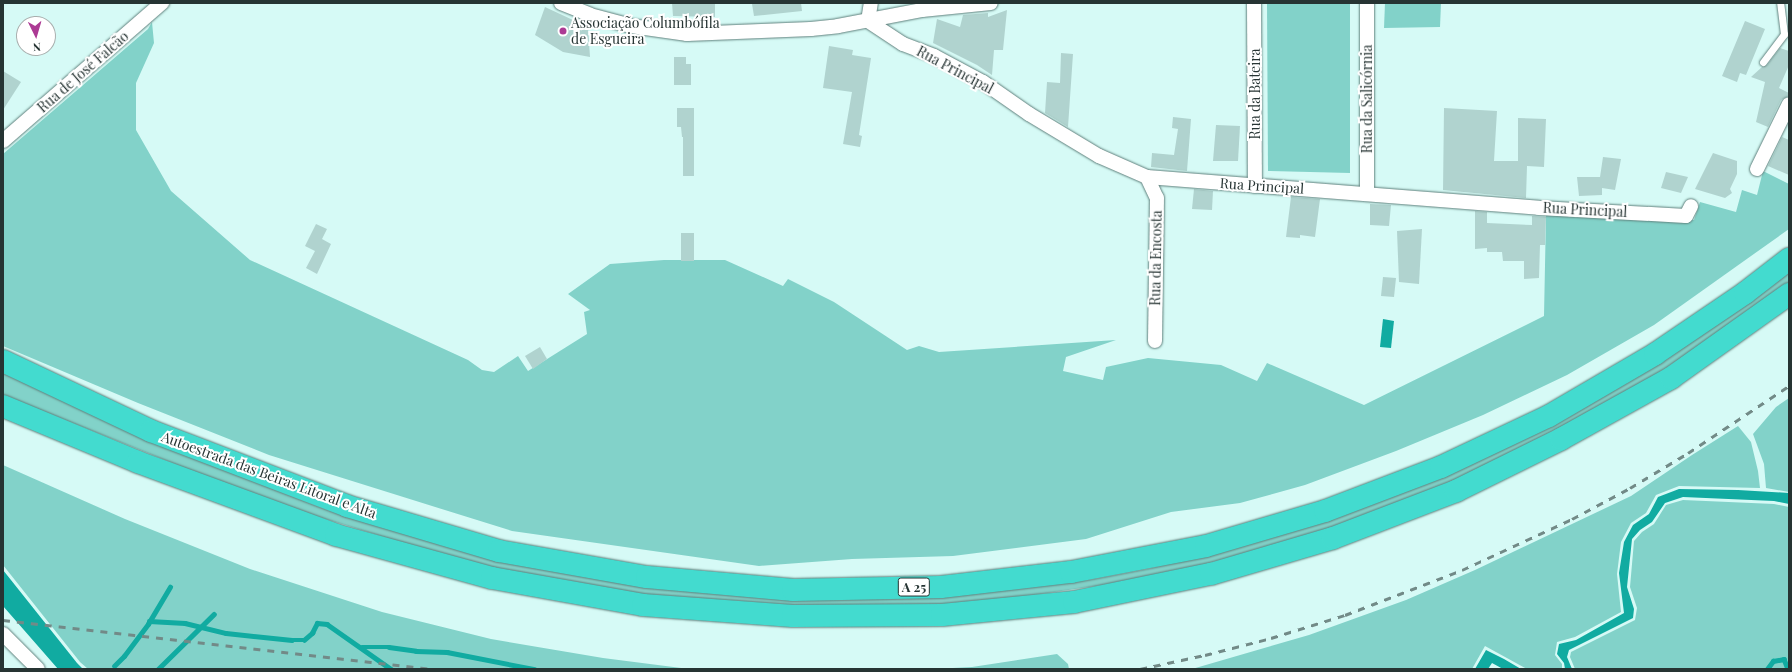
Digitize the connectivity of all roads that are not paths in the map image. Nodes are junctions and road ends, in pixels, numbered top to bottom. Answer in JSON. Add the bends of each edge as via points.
{"nodes":[{"id":1,"x":162,"y":3,"type":"edge"},
{"id":2,"x":561,"y":3,"type":"edge"},
{"id":3,"x":871,"y":3,"type":"edge"},
{"id":4,"x":991,"y":3,"type":"edge"},
{"id":5,"x":1254,"y":3,"type":"edge"},
{"id":6,"x":1367,"y":3,"type":"edge"},
{"id":7,"x":1780,"y":3,"type":"edge"},
{"id":8,"x":868,"y":21,"type":"junction"},
{"id":9,"x":1763,"y":62,"type":"dead end"},
{"id":10,"x":1789,"y":104,"type":"edge"},
{"id":11,"x":3,"y":140,"type":"edge"},
{"id":12,"x":1758,"y":169,"type":"dead end"},
{"id":13,"x":1147,"y":177,"type":"junction"},
{"id":14,"x":1255,"y":186,"type":"junction"},
{"id":15,"x":1367,"y":194,"type":"junction"},
{"id":16,"x":1691,"y":206,"type":"dead end"},
{"id":17,"x":1789,"y":259,"type":"edge"},
{"id":18,"x":1789,"y":294,"type":"edge"},
{"id":19,"x":1155,"y":341,"type":"dead end"},
{"id":20,"x":3,"y":361,"type":"edge"},
{"id":21,"x":3,"y":406,"type":"edge"},
{"id":22,"x":3,"y":634,"type":"edge"},
{"id":23,"x":38,"y":669,"type":"edge"}],
"edges":[{"from":1,"to":11,"type":"street","name":"Rua de José Falcão"},
{"from":2,"to":8,"type":"street","via":[[590,15],[631,26],[687,34],[811,29]]},
{"from":3,"to":8,"type":"street"},
{"from":4,"to":8,"type":"street","via":[[922,10]]},
{"from":5,"to":14,"type":"street","name":"Rua da Bateira"},
{"from":6,"to":15,"type":"street","name":"Rua da Salicórnia"},
{"from":7,"to":9,"type":"lane","via":[[1784,34]]},
{"from":8,"to":13,"type":"street","name":"Rua Principal","via":[[903,44],[934,56],[983,82],[1029,114],[1099,156]]},
{"from":10,"to":12,"type":"street"},
{"from":13,"to":14,"type":"street","name":"Rua Principal"},
{"from":13,"to":19,"type":"street","name":"Rua da Encosta","via":[[1157,198]]},
{"from":14,"to":15,"type":"street","name":"Rua Principal"},
{"from":15,"to":16,"type":"street","name":"Rua Principal","via":[[1539,208],[1686,216]]},
{"from":17,"to":20,"type":"highway","name":"Autoestrada das Beiras Litoral e Alta","number":"A 25","via":[[1745,293],[1654,354],[1549,416],[1441,467],[1325,511],[1206,546],[1071,572],[940,587],[793,590],[647,577],[499,551],[347,506],[151,431]]},
{"from":18,"to":21,"type":"highway","number":"A 25","via":[[1671,378],[1561,439],[1456,491],[1333,538],[1211,574],[1081,600],[942,615],[793,616],[643,605],[492,578],[336,535],[138,462]]},
{"from":22,"to":23,"type":"street"}]}
